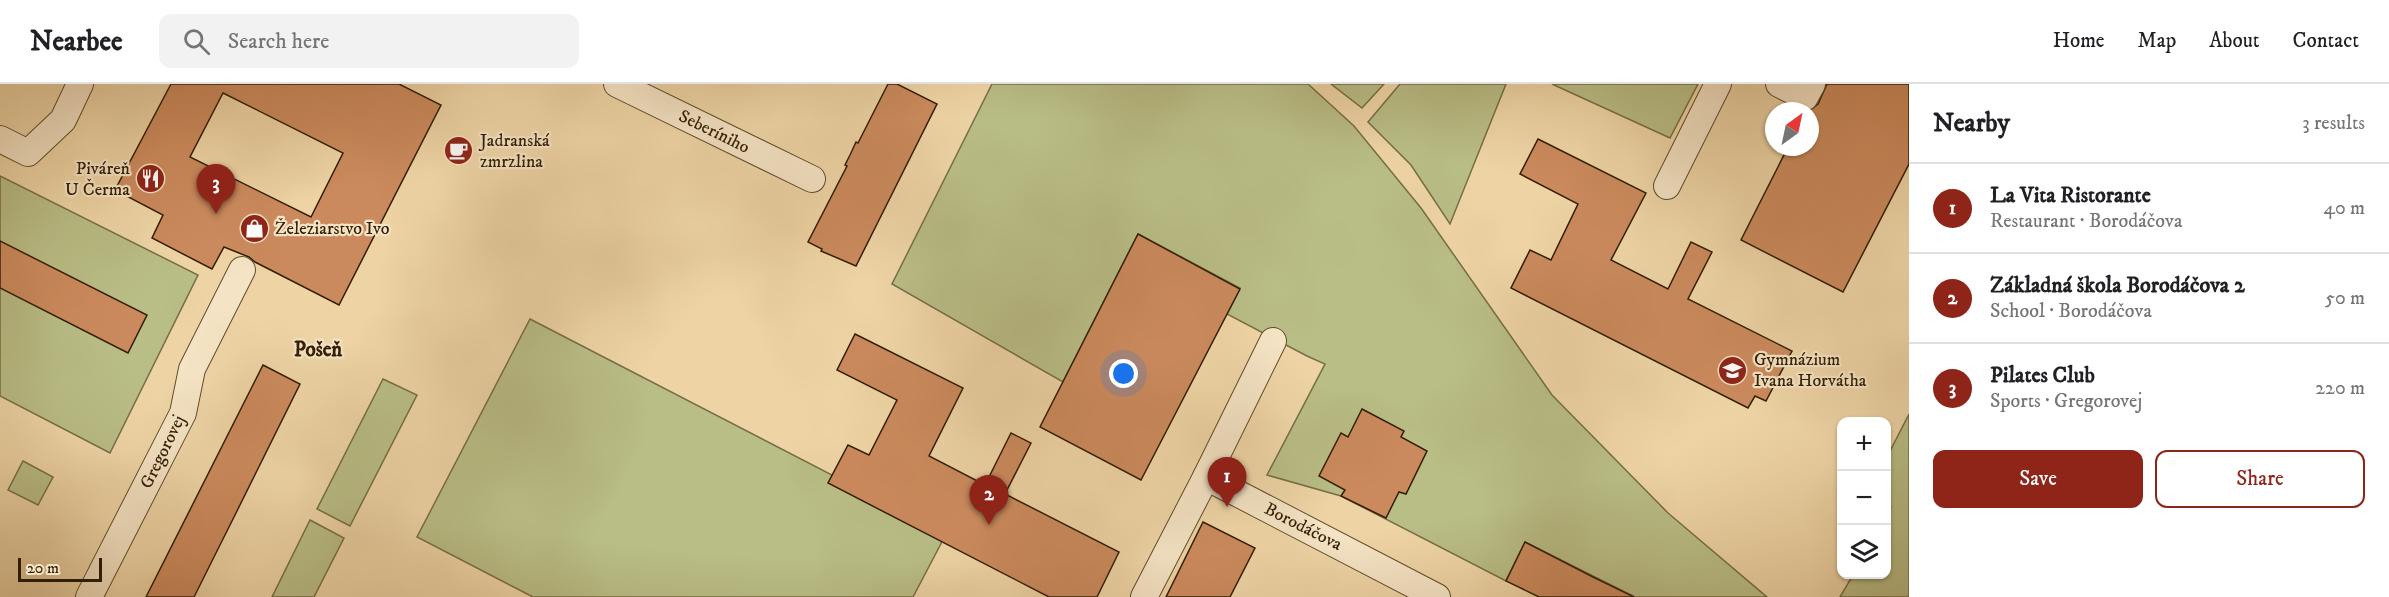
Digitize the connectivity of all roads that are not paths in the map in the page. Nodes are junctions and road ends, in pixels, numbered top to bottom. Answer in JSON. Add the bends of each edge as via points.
{"nodes":[{"id":1,"x":80,"y":84,"type":"edge"},
{"id":2,"x":617,"y":84,"type":"edge"},
{"id":3,"x":1718,"y":84,"type":"edge"},
{"id":4,"x":1779,"y":84,"type":"edge"},
{"id":5,"x":1812,"y":84,"type":"edge"},
{"id":6,"x":0,"y":139,"type":"edge"},
{"id":7,"x":812,"y":179,"type":"dead end"},
{"id":8,"x":1667,"y":186,"type":"dead end"},
{"id":9,"x":242,"y":270,"type":"dead end"},
{"id":10,"x":1273,"y":341,"type":"dead end"},
{"id":11,"x":1206,"y":477,"type":"junction"},
{"id":12,"x":89,"y":597,"type":"edge"},
{"id":13,"x":1144,"y":597,"type":"edge"},
{"id":14,"x":1437,"y":597,"type":"edge"}],
"edges":[{"from":1,"to":6,"type":"street","via":[[63,120],[28,153]]},
{"from":2,"to":7,"type":"street","name":"Seberíniho"},
{"from":3,"to":8,"type":"street"},
{"from":4,"to":5,"type":"street","via":[[1805,97]]},
{"from":9,"to":12,"type":"street","name":"Gregorovej","via":[[192,369],[183,413]]},
{"from":10,"to":11,"type":"street"},
{"from":11,"to":13,"type":"street"},
{"from":11,"to":14,"type":"street","name":"Borodáčova"}]}
